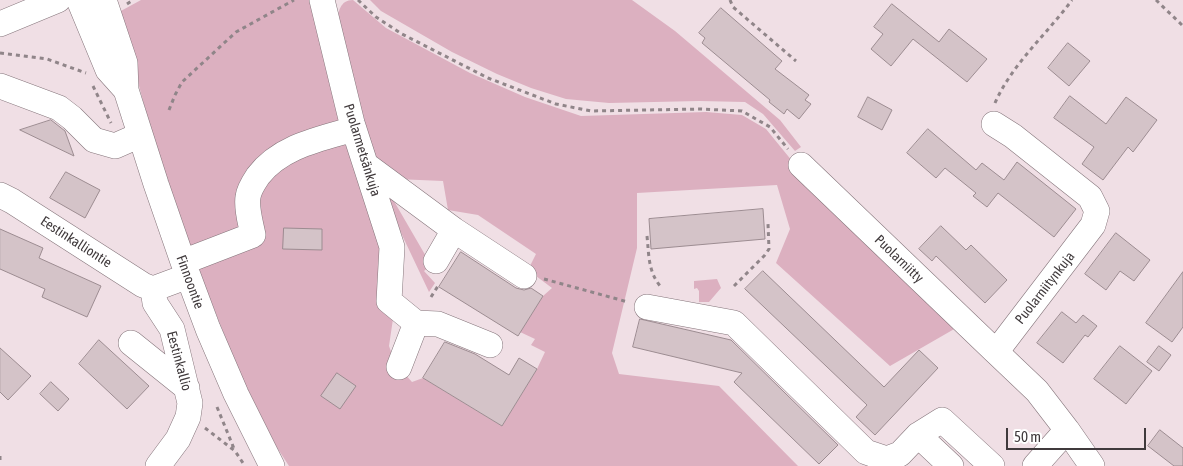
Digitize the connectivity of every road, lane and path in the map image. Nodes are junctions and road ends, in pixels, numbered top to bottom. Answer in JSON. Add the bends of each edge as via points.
{"nodes":[{"id":1,"x":22,"y":0,"type":"edge"},
{"id":2,"x":58,"y":0,"type":"edge"},
{"id":3,"x":79,"y":0,"type":"edge"},
{"id":4,"x":104,"y":0,"type":"edge"},
{"id":5,"x":294,"y":0,"type":"edge"},
{"id":6,"x":358,"y":0,"type":"edge"},
{"id":7,"x":730,"y":0,"type":"edge"},
{"id":8,"x":1072,"y":0,"type":"edge"},
{"id":9,"x":1156,"y":0,"type":"edge"},
{"id":10,"x":324,"y":1,"type":"edge"},
{"id":11,"x":0,"y":23,"type":"edge"},
{"id":12,"x":1183,"y":26,"type":"edge"},
{"id":13,"x":0,"y":53,"type":"edge"},
{"id":14,"x":796,"y":61,"type":"dead end"},
{"id":15,"x":87,"y":74,"type":"dead end"},
{"id":16,"x":0,"y":86,"type":"edge"},
{"id":17,"x":126,"y":90,"type":"junction"},
{"id":18,"x":168,"y":110,"type":"dead end"},
{"id":19,"x":994,"y":124,"type":"joint"},
{"id":20,"x":354,"y":129,"type":"junction"},
{"id":21,"x":140,"y":135,"type":"junction"},
{"id":22,"x":366,"y":165,"type":"junction"},
{"id":23,"x":801,"y":165,"type":"joint"},
{"id":24,"x":0,"y":196,"type":"edge"},
{"id":25,"x":768,"y":224,"type":"dead end"},
{"id":26,"x":454,"y":230,"type":"junction"},
{"id":27,"x":647,"y":236,"type":"dead end"},
{"id":28,"x":436,"y":261,"type":"dead end"},
{"id":29,"x":185,"y":269,"type":"junction"},
{"id":30,"x":524,"y":276,"type":"joint"},
{"id":31,"x":438,"y":286,"type":"dead end"},
{"id":32,"x":734,"y":286,"type":"dead end"},
{"id":33,"x":153,"y":289,"type":"junction"},
{"id":34,"x":432,"y":297,"type":"dead end"},
{"id":35,"x":654,"y":298,"type":"junction"},
{"id":36,"x":416,"y":324,"type":"junction"},
{"id":37,"x":131,"y":343,"type":"dead end"},
{"id":38,"x":490,"y":345,"type":"dead end"},
{"id":39,"x":996,"y":352,"type":"junction"},
{"id":40,"x":399,"y":367,"type":"dead end"},
{"id":41,"x":187,"y":388,"type":"junction"},
{"id":42,"x":188,"y":417,"type":"junction"},
{"id":43,"x":1067,"y":430,"type":"junction"},
{"id":44,"x":918,"y":435,"type":"junction"},
{"id":45,"x":0,"y":456,"type":"edge"},
{"id":46,"x":859,"y":459,"type":"edge"},
{"id":47,"x":0,"y":462,"type":"edge"},
{"id":48,"x":158,"y":466,"type":"edge"},
{"id":49,"x":245,"y":466,"type":"edge"},
{"id":50,"x":272,"y":466,"type":"edge"},
{"id":51,"x":951,"y":466,"type":"edge"},
{"id":52,"x":992,"y":466,"type":"edge"},
{"id":53,"x":1035,"y":466,"type":"edge"},
{"id":54,"x":1092,"y":466,"type":"edge"}],
"edges":[{"from":1,"to":11,"type":"street"},
{"from":2,"to":11,"type":"street"},
{"from":3,"to":17,"type":"street","name":"Finnoontie","via":[[108,70]]},
{"from":4,"to":17,"type":"street","name":"Finnoontie","via":[[124,63]]},
{"from":5,"to":18,"type":"path","via":[[236,32],[182,82]]},
{"from":6,"to":23,"type":"path","via":[[411,39],[488,78],[556,104],[591,111],[742,111],[770,126]]},
{"from":7,"to":14,"type":"path","via":[[733,7]]},
{"from":8,"to":19,"type":"path","via":[[1023,59],[999,95],[992,112]]},
{"from":9,"to":12,"type":"path"},
{"from":10,"to":20,"type":"street","name":"Puolarmetsänkuja"},
{"from":13,"to":15,"type":"path","via":[[47,59]]},
{"from":16,"to":21,"type":"street","via":[[60,108],[94,140],[115,146]]},
{"from":17,"to":21,"type":"street","name":"Finnoontie"},
{"from":19,"to":39,"type":"street","name":"Puolarniitynkuja","via":[[1090,197],[1097,211],[1093,225]]},
{"from":20,"to":22,"type":"street","name":"Puolarmetsänkuja"},
{"from":20,"to":29,"type":"street","via":[[284,153],[265,168],[253,184],[248,198],[253,236]]},
{"from":21,"to":29,"type":"street","name":"Finnoontie"},
{"from":22,"to":26,"type":"street"},
{"from":22,"to":36,"type":"street","name":"Puolarmetsänkuja","via":[[392,247],[389,301]]},
{"from":23,"to":39,"type":"street","name":"Puolarniitty"},
{"from":24,"to":33,"type":"street","name":"Eestinkalliontie","via":[[12,200]]},
{"from":25,"to":32,"type":"path","via":[[769,249]]},
{"from":26,"to":28,"type":"street"},
{"from":26,"to":30,"type":"street"},
{"from":27,"to":35,"type":"path"},
{"from":29,"to":33,"type":"street"},
{"from":29,"to":50,"type":"street","name":"Finnoontie","via":[[236,394]]},
{"from":30,"to":35,"type":"path"},
{"from":31,"to":34,"type":"path"},
{"from":33,"to":41,"type":"street","name":"Eestinkallio","via":[[154,303],[172,329]]},
{"from":35,"to":46,"type":"street","via":[[734,323]]},
{"from":36,"to":38,"type":"street","via":[[438,324]]},
{"from":36,"to":40,"type":"street"},
{"from":37,"to":41,"type":"street"},
{"from":39,"to":43,"type":"street","via":[[1037,391]]},
{"from":41,"to":42,"type":"street","name":"Eestinkallio"},
{"from":42,"to":48,"type":"street","name":"Eestinkallio","via":[[178,439]]},
{"from":42,"to":49,"type":"path","via":[[235,451]]},
{"from":43,"to":53,"type":"street"},
{"from":43,"to":54,"type":"street"},
{"from":44,"to":46,"type":"street","via":[[900,454],[887,459]]},
{"from":44,"to":51,"type":"street"},
{"from":44,"to":52,"type":"street","via":[[942,420]]},
{"from":45,"to":47,"type":"path"}]}
